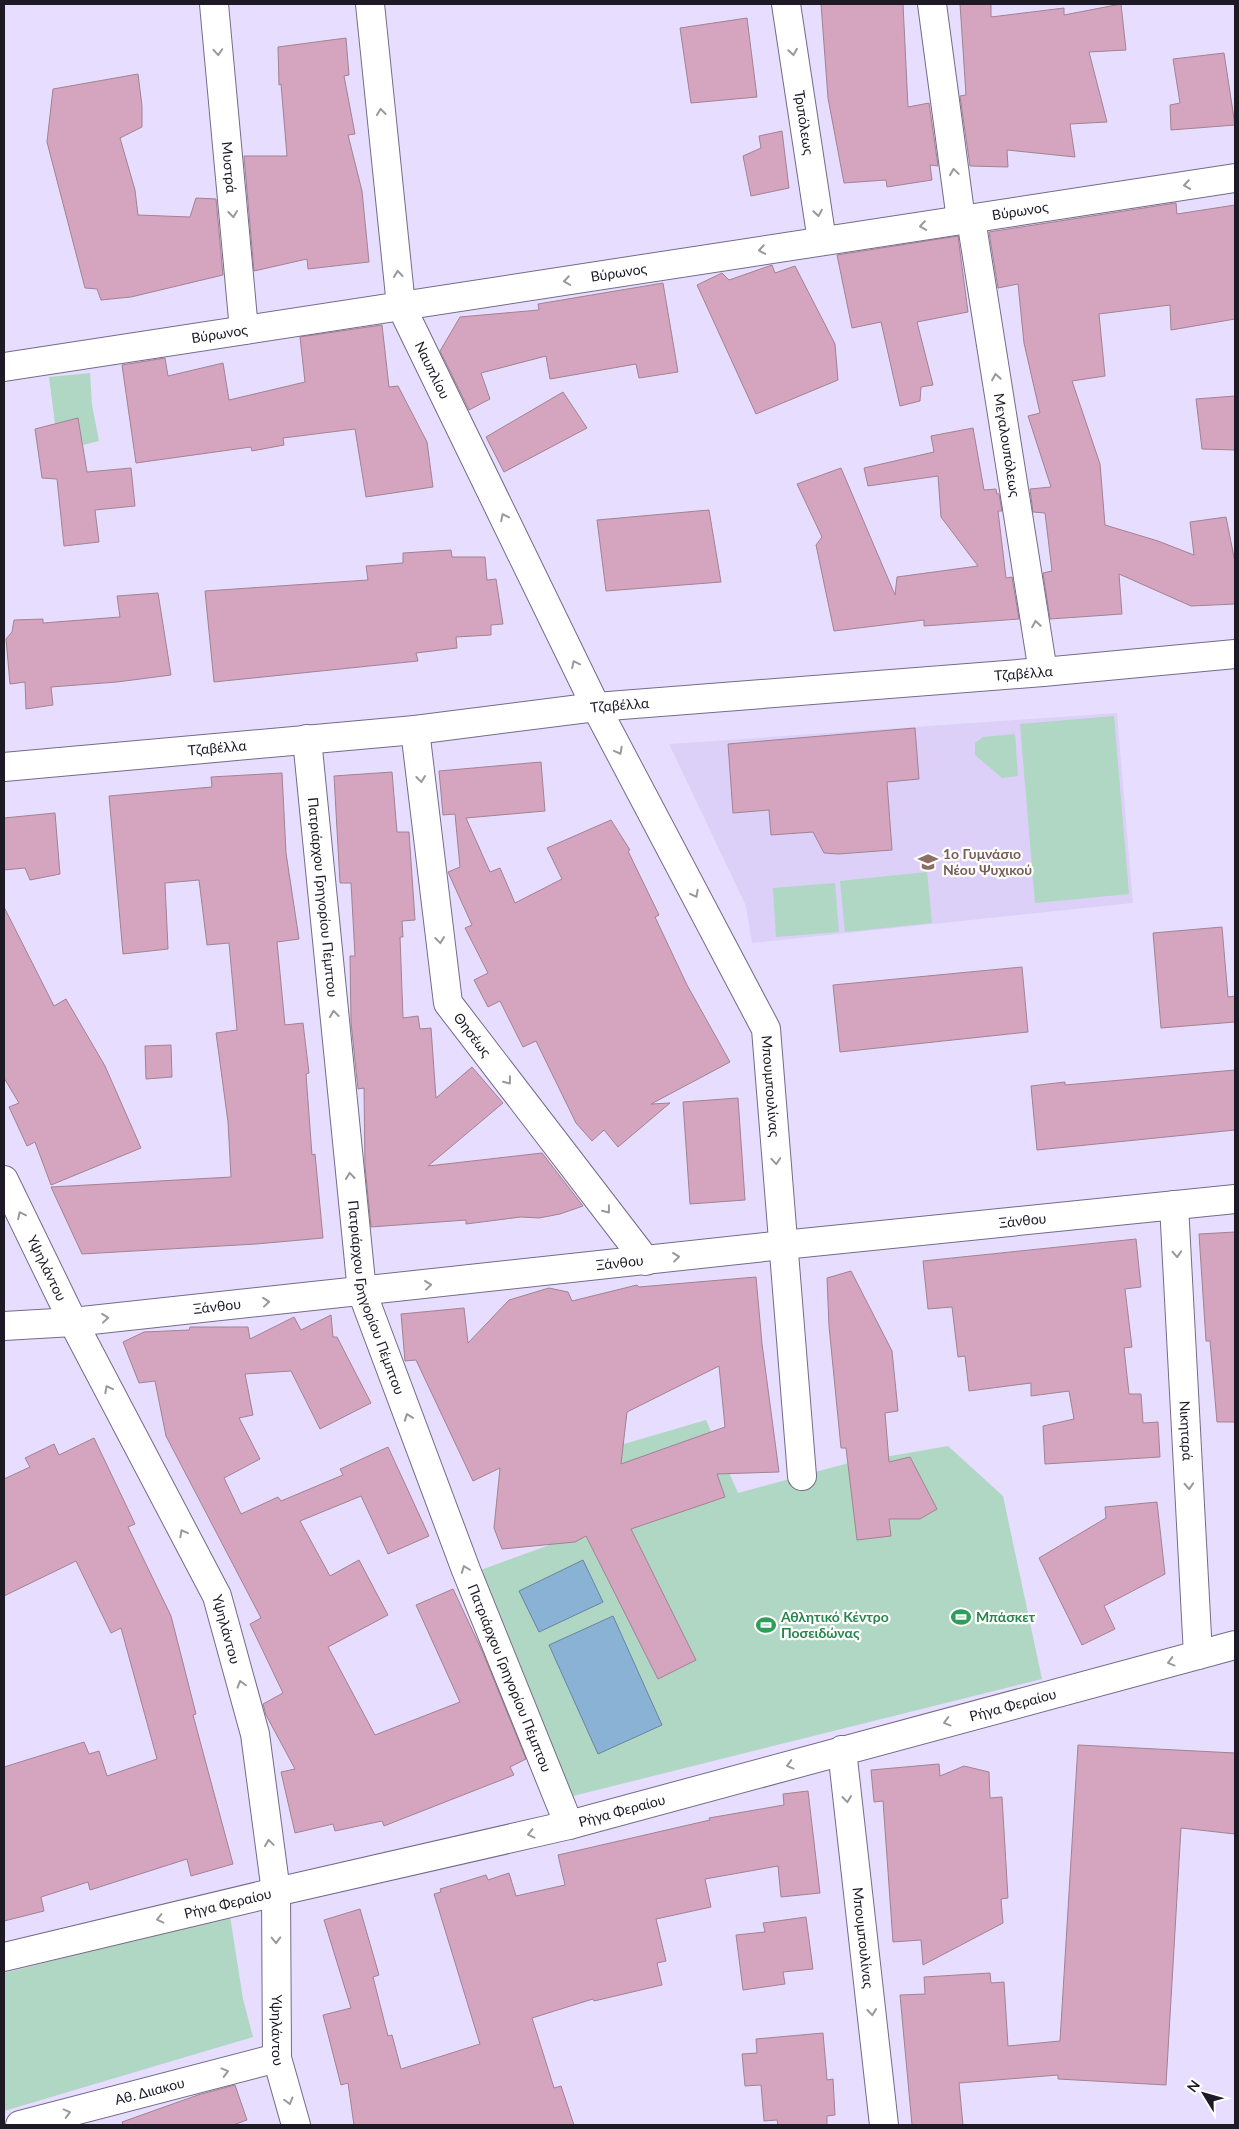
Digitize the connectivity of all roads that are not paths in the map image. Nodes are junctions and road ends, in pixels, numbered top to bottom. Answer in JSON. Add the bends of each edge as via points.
{"nodes":[{"id":1,"x":214,"y":4,"type":"edge"},
{"id":2,"x":370,"y":4,"type":"edge"},
{"id":3,"x":786,"y":4,"type":"edge"},
{"id":4,"x":932,"y":4,"type":"edge"},
{"id":5,"x":1235,"y":178,"type":"edge"},
{"id":6,"x":966,"y":219,"type":"junction"},
{"id":7,"x":822,"y":241,"type":"junction"},
{"id":8,"x":401,"y":306,"type":"junction"},
{"id":9,"x":244,"y":330,"type":"junction"},
{"id":10,"x":4,"y":367,"type":"edge"},
{"id":11,"x":1235,"y":654,"type":"edge"},
{"id":12,"x":1043,"y":672,"type":"junction"},
{"id":13,"x":596,"y":708,"type":"junction"},
{"id":14,"x":415,"y":730,"type":"junction"},
{"id":15,"x":307,"y":739,"type":"junction"},
{"id":16,"x":4,"y":767,"type":"edge"},
{"id":17,"x":4,"y":1180,"type":"edge"},
{"id":18,"x":1235,"y":1199,"type":"edge"},
{"id":19,"x":1174,"y":1205,"type":"junction"},
{"id":20,"x":783,"y":1245,"type":"junction"},
{"id":21,"x":646,"y":1261,"type":"junction"},
{"id":22,"x":362,"y":1292,"type":"junction"},
{"id":23,"x":73,"y":1322,"type":"junction"},
{"id":24,"x":4,"y":1326,"type":"edge"},
{"id":25,"x":802,"y":1476,"type":"dead end"},
{"id":26,"x":1235,"y":1645,"type":"edge"},
{"id":27,"x":1198,"y":1655,"type":"junction"},
{"id":28,"x":842,"y":1750,"type":"junction"},
{"id":29,"x":569,"y":1825,"type":"junction"},
{"id":30,"x":276,"y":1892,"type":"junction"},
{"id":31,"x":4,"y":1957,"type":"edge"},
{"id":32,"x":278,"y":2058,"type":"junction"},
{"id":33,"x":20,"y":2125,"type":"edge"},
{"id":34,"x":296,"y":2125,"type":"edge"},
{"id":35,"x":884,"y":2125,"type":"edge"}],
"edges":[{"from":1,"to":9,"type":"street","name":"Μυστρά","one_way":true},
{"from":8,"to":2,"type":"street","name":"Ναυπλίου","one_way":true},
{"from":3,"to":7,"type":"street","name":"Τριπόλεως","one_way":true},
{"from":6,"to":4,"type":"street","name":"Μεγαλουπόλεως","one_way":true},
{"from":5,"to":6,"type":"street","name":"Βύρωνος","one_way":true},
{"from":6,"to":7,"type":"street","name":"Βύρωνος","one_way":true},
{"from":12,"to":6,"type":"street","name":"Μεγαλουπόλεως","one_way":true},
{"from":7,"to":8,"type":"street","name":"Βύρωνος","one_way":true},
{"from":8,"to":9,"type":"street","name":"Βύρωνος"},
{"from":13,"to":8,"type":"street","name":"Ναυπλίου","one_way":true},
{"from":9,"to":10,"type":"street","name":"Βύρωνος"},
{"from":11,"to":12,"type":"street","name":"Τζαβέλλα"},
{"from":12,"to":13,"type":"street","name":"Τζαβέλλα"},
{"from":13,"to":14,"type":"street","name":"Τζαβέλλα"},
{"from":13,"to":20,"type":"street","name":"Μπουμπουλίνας","one_way":true,"via":[[766,1029]]},
{"from":14,"to":15,"type":"street","name":"Τζαβέλλα"},
{"from":14,"to":21,"type":"street","name":"Θησέως","one_way":true,"via":[[448,1003]]},
{"from":15,"to":16,"type":"street","name":"Τζαβέλλα"},
{"from":22,"to":15,"type":"street","name":"Πατριάρχου Γρηγορίου Πέμπτου","one_way":true},
{"from":23,"to":17,"type":"street","name":"Υψηλάντου","one_way":true},
{"from":18,"to":19,"type":"street","name":"Ξάνθου"},
{"from":19,"to":20,"type":"street","name":"Ξάνθου"},
{"from":19,"to":27,"type":"street","name":"Νικηταρά","one_way":true},
{"from":21,"to":20,"type":"street","name":"Ξάνθου","one_way":true},
{"from":20,"to":25,"type":"street","name":"Μπουμπουλίνας"},
{"from":22,"to":21,"type":"street","name":"Ξάνθου","one_way":true},
{"from":23,"to":22,"type":"street","name":"Ξάνθου","one_way":true},
{"from":29,"to":22,"type":"street","name":"Πατριάρχου Γρηγορίου Πέμπτου","one_way":true,"via":[[466,1570]]},
{"from":23,"to":24,"type":"street","name":"Ξάνθου"},
{"from":30,"to":23,"type":"street","name":"Υψηλάντου","one_way":true,"via":[[255,1734],[217,1596]]},
{"from":26,"to":27,"type":"street","name":"Ρήγα Φεραίου"},
{"from":27,"to":28,"type":"street","name":"Ρήγα Φεραίου","one_way":true},
{"from":28,"to":29,"type":"street","name":"Ρήγα Φεραίου","one_way":true},
{"from":28,"to":35,"type":"street","name":"Μπουμπουλίνας","one_way":true},
{"from":29,"to":30,"type":"street","name":"Ρήγα Φεραίου","one_way":true},
{"from":30,"to":31,"type":"street","name":"Ρήγα Φεραίου","one_way":true},
{"from":30,"to":32,"type":"street","name":"Υψηλάντου","one_way":true},
{"from":33,"to":32,"type":"street","name":"Αθ. Διιακου","one_way":true},
{"from":32,"to":34,"type":"street","name":"Υψηλάντου","one_way":true}]}
